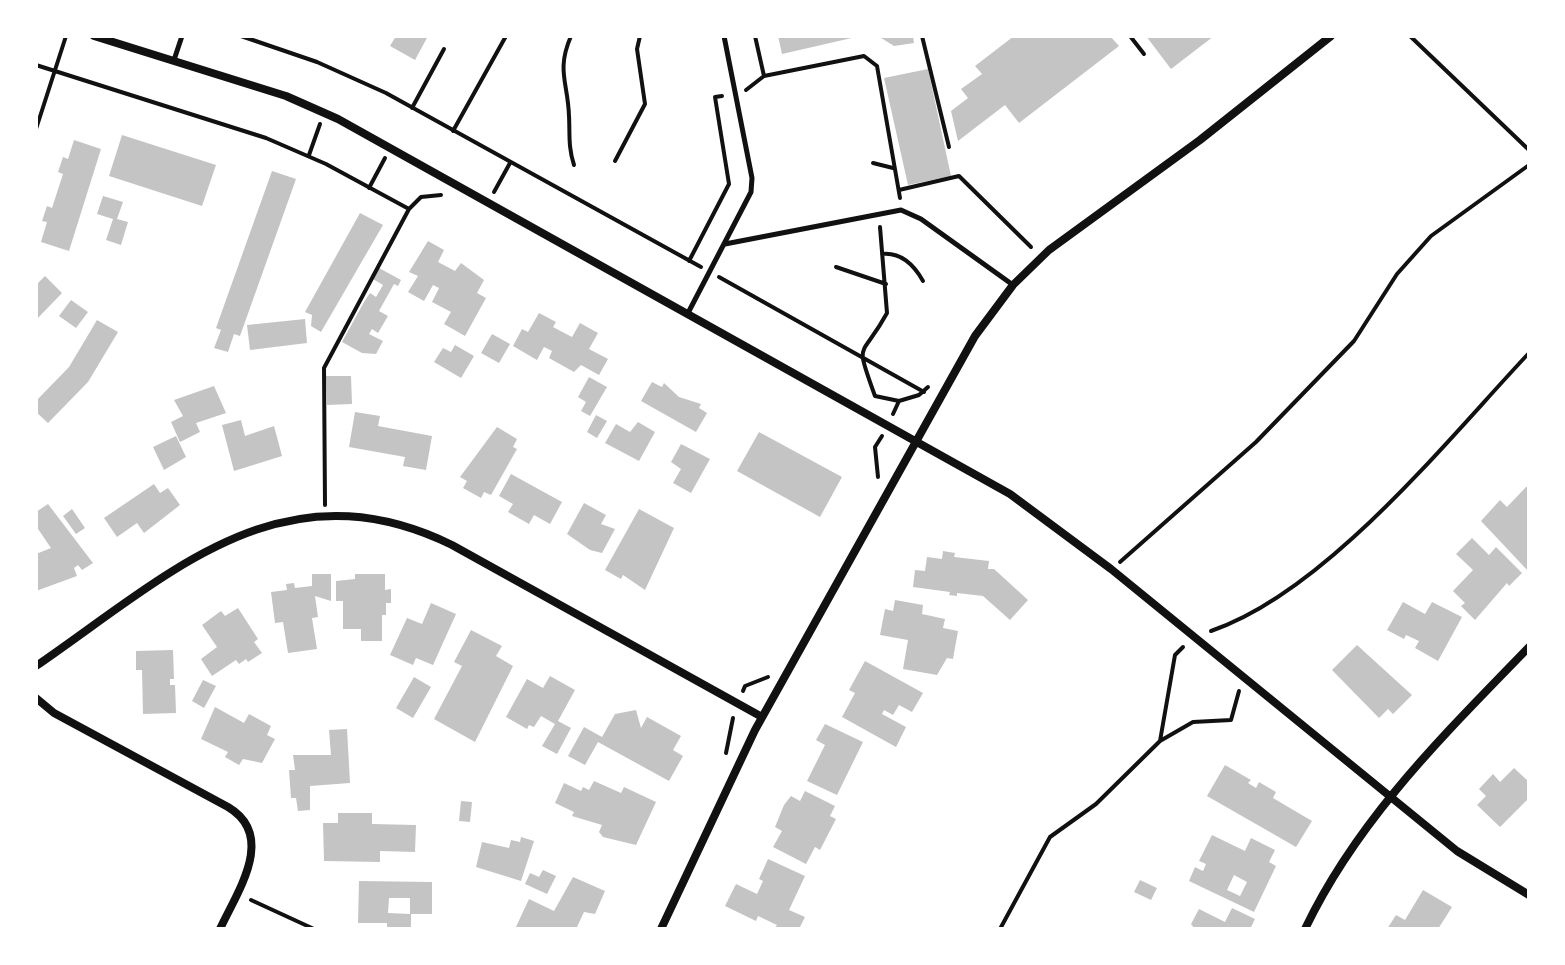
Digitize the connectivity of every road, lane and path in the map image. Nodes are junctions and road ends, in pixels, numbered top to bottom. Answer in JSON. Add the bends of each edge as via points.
{"nodes":[{"id":1,"x":66,"y":36,"type":"edge"},
{"id":2,"x":94,"y":36,"type":"edge"},
{"id":3,"x":182,"y":36,"type":"edge"},
{"id":4,"x":241,"y":36,"type":"edge"},
{"id":5,"x":506,"y":36,"type":"edge"},
{"id":6,"x":571,"y":36,"type":"edge"},
{"id":7,"x":640,"y":36,"type":"edge"},
{"id":8,"x":724,"y":36,"type":"edge"},
{"id":9,"x":755,"y":36,"type":"edge"},
{"id":10,"x":922,"y":36,"type":"edge"},
{"id":11,"x":1130,"y":36,"type":"edge"},
{"id":12,"x":1331,"y":36,"type":"edge"},
{"id":13,"x":1410,"y":36,"type":"edge"},
{"id":14,"x":444,"y":49,"type":"dead end"},
{"id":15,"x":1144,"y":54,"type":"dead end"},
{"id":16,"x":174,"y":61,"type":"junction"},
{"id":17,"x":36,"y":65,"type":"edge"},
{"id":18,"x":54,"y":71,"type":"junction"},
{"id":19,"x":764,"y":76,"type":"junction"},
{"id":20,"x":732,"y":93,"type":"junction"},
{"id":21,"x":412,"y":108,"type":"junction"},
{"id":22,"x":324,"y":113,"type":"junction"},
{"id":23,"x":36,"y":129,"type":"edge"},
{"id":24,"x":453,"y":131,"type":"junction"},
{"id":25,"x":390,"y":147,"type":"junction"},
{"id":26,"x":949,"y":147,"type":"dead end"},
{"id":27,"x":1529,"y":150,"type":"edge"},
{"id":28,"x":309,"y":155,"type":"junction"},
{"id":29,"x":615,"y":161,"type":"dead end"},
{"id":30,"x":510,"y":163,"type":"junction"},
{"id":31,"x":873,"y":163,"type":"dead end"},
{"id":32,"x":574,"y":165,"type":"dead end"},
{"id":33,"x":1529,"y":165,"type":"edge"},
{"id":34,"x":893,"y":168,"type":"junction"},
{"id":35,"x":369,"y":188,"type":"junction"},
{"id":36,"x":898,"y":191,"type":"junction"},
{"id":37,"x":454,"y":202,"type":"dead end"},
{"id":38,"x":489,"y":202,"type":"junction"},
{"id":39,"x":409,"y":209,"type":"junction"},
{"id":40,"x":901,"y":210,"type":"junction"},
{"id":41,"x":884,"y":211,"type":"junction"},
{"id":42,"x":725,"y":244,"type":"junction"},
{"id":43,"x":1033,"y":249,"type":"dead end"},
{"id":44,"x":882,"y":254,"type":"junction"},
{"id":45,"x":689,"y":261,"type":"junction"},
{"id":46,"x":836,"y":267,"type":"dead end"},
{"id":47,"x":710,"y":272,"type":"junction"},
{"id":48,"x":923,"y":281,"type":"dead end"},
{"id":49,"x":886,"y":284,"type":"junction"},
{"id":50,"x":1013,"y":285,"type":"junction"},
{"id":51,"x":688,"y":313,"type":"junction"},
{"id":52,"x":1529,"y":353,"type":"edge"},
{"id":53,"x":861,"y":357,"type":"junction"},
{"id":54,"x":941,"y":399,"type":"junction"},
{"id":55,"x":899,"y":401,"type":"dead end"},
{"id":56,"x":917,"y":442,"type":"junction"},
{"id":57,"x":325,"y":515,"type":"junction"},
{"id":58,"x":1111,"y":569,"type":"junction"},
{"id":59,"x":1195,"y":636,"type":"junction"},
{"id":60,"x":1529,"y":647,"type":"edge"},
{"id":61,"x":36,"y":666,"type":"edge"},
{"id":62,"x":1243,"y":677,"type":"junction"},
{"id":63,"x":36,"y":698,"type":"edge"},
{"id":64,"x":762,"y":717,"type":"junction"},
{"id":65,"x":1160,"y":741,"type":"junction"},
{"id":66,"x":1390,"y":796,"type":"junction"},
{"id":67,"x":236,"y":894,"type":"junction"},
{"id":68,"x":1529,"y":895,"type":"edge"},
{"id":69,"x":220,"y":929,"type":"edge"},
{"id":70,"x":314,"y":929,"type":"edge"},
{"id":71,"x":661,"y":929,"type":"edge"},
{"id":72,"x":1000,"y":929,"type":"edge"},
{"id":73,"x":1305,"y":929,"type":"edge"}],
"edges":[{"from":1,"to":18,"type":"path"},
{"from":2,"to":16,"type":"street"},
{"from":3,"to":16,"type":"lane"},
{"from":4,"to":21,"type":"path","via":[[317,62]]},
{"from":5,"to":24,"type":"path"},
{"from":6,"to":32,"type":"path","via":[[561,66],[569,115],[567,143]]},
{"from":7,"to":29,"type":"path","via":[[645,104]]},
{"from":8,"to":20,"type":"lane"},
{"from":9,"to":19,"type":"path"},
{"from":10,"to":26,"type":"path"},
{"from":11,"to":15,"type":"path"},
{"from":12,"to":50,"type":"street","via":[[1049,250]]},
{"from":13,"to":27,"type":"path"},
{"from":14,"to":21,"type":"path"},
{"from":16,"to":22,"type":"street"},
{"from":17,"to":18,"type":"path"},
{"from":18,"to":23,"type":"path"},
{"from":18,"to":28,"type":"path"},
{"from":19,"to":20,"type":"path","via":[[745,91]]},
{"from":19,"to":34,"type":"path","via":[[864,56],[877,66]]},
{"from":20,"to":42,"type":"lane","via":[[752,185]]},
{"from":20,"to":45,"type":"path","via":[[715,97],[729,184]]},
{"from":21,"to":24,"type":"path"},
{"from":22,"to":25,"type":"street"},
{"from":22,"to":28,"type":"path"},
{"from":24,"to":30,"type":"path"},
{"from":25,"to":35,"type":"path"},
{"from":25,"to":38,"type":"street"},
{"from":28,"to":35,"type":"path"},
{"from":30,"to":38,"type":"path"},
{"from":30,"to":45,"type":"path"},
{"from":31,"to":34,"type":"path"},
{"from":33,"to":58,"type":"path","via":[[1431,236],[1397,274],[1354,341],[1256,442]]},
{"from":34,"to":36,"type":"path"},
{"from":35,"to":39,"type":"path"},
{"from":36,"to":40,"type":"path"},
{"from":36,"to":43,"type":"path","via":[[959,176]]},
{"from":37,"to":39,"type":"path","via":[[441,195],[421,197]]},
{"from":38,"to":51,"type":"street"},
{"from":39,"to":57,"type":"path","via":[[324,368]]},
{"from":40,"to":41,"type":"lane"},
{"from":40,"to":50,"type":"lane"},
{"from":41,"to":42,"type":"lane"},
{"from":41,"to":44,"type":"path","via":[[878,237]]},
{"from":42,"to":47,"type":"lane"},
{"from":44,"to":48,"type":"path","via":[[908,262]]},
{"from":44,"to":49,"type":"path"},
{"from":45,"to":47,"type":"path"},
{"from":46,"to":49,"type":"path"},
{"from":47,"to":51,"type":"lane"},
{"from":47,"to":53,"type":"path"},
{"from":49,"to":53,"type":"path","via":[[887,313]]},
{"from":50,"to":54,"type":"street","via":[[975,336]]},
{"from":51,"to":56,"type":"street"},
{"from":52,"to":59,"type":"path","via":[[1380,512],[1302,581],[1223,627]]},
{"from":53,"to":54,"type":"path"},
{"from":53,"to":55,"type":"path","via":[[875,396]]},
{"from":54,"to":56,"type":"street"},
{"from":56,"to":58,"type":"street","via":[[1017,499]]},
{"from":56,"to":64,"type":"street"},
{"from":57,"to":61,"type":"street","via":[[276,522],[220,543]]},
{"from":57,"to":64,"type":"street","via":[[380,519],[434,537]]},
{"from":58,"to":59,"type":"street"},
{"from":59,"to":62,"type":"street"},
{"from":59,"to":65,"type":"path","via":[[1175,655]]},
{"from":60,"to":66,"type":"street"},
{"from":62,"to":65,"type":"path","via":[[1231,720],[1193,722]]},
{"from":62,"to":66,"type":"street"},
{"from":63,"to":67,"type":"street","via":[[241,816],[253,845]]},
{"from":64,"to":71,"type":"street"},
{"from":65,"to":72,"type":"path","via":[[1096,804],[1050,837]]},
{"from":66,"to":68,"type":"street","via":[[1465,857]]},
{"from":66,"to":73,"type":"street","via":[[1333,875]]},
{"from":67,"to":69,"type":"street"},
{"from":67,"to":70,"type":"path"}]}
